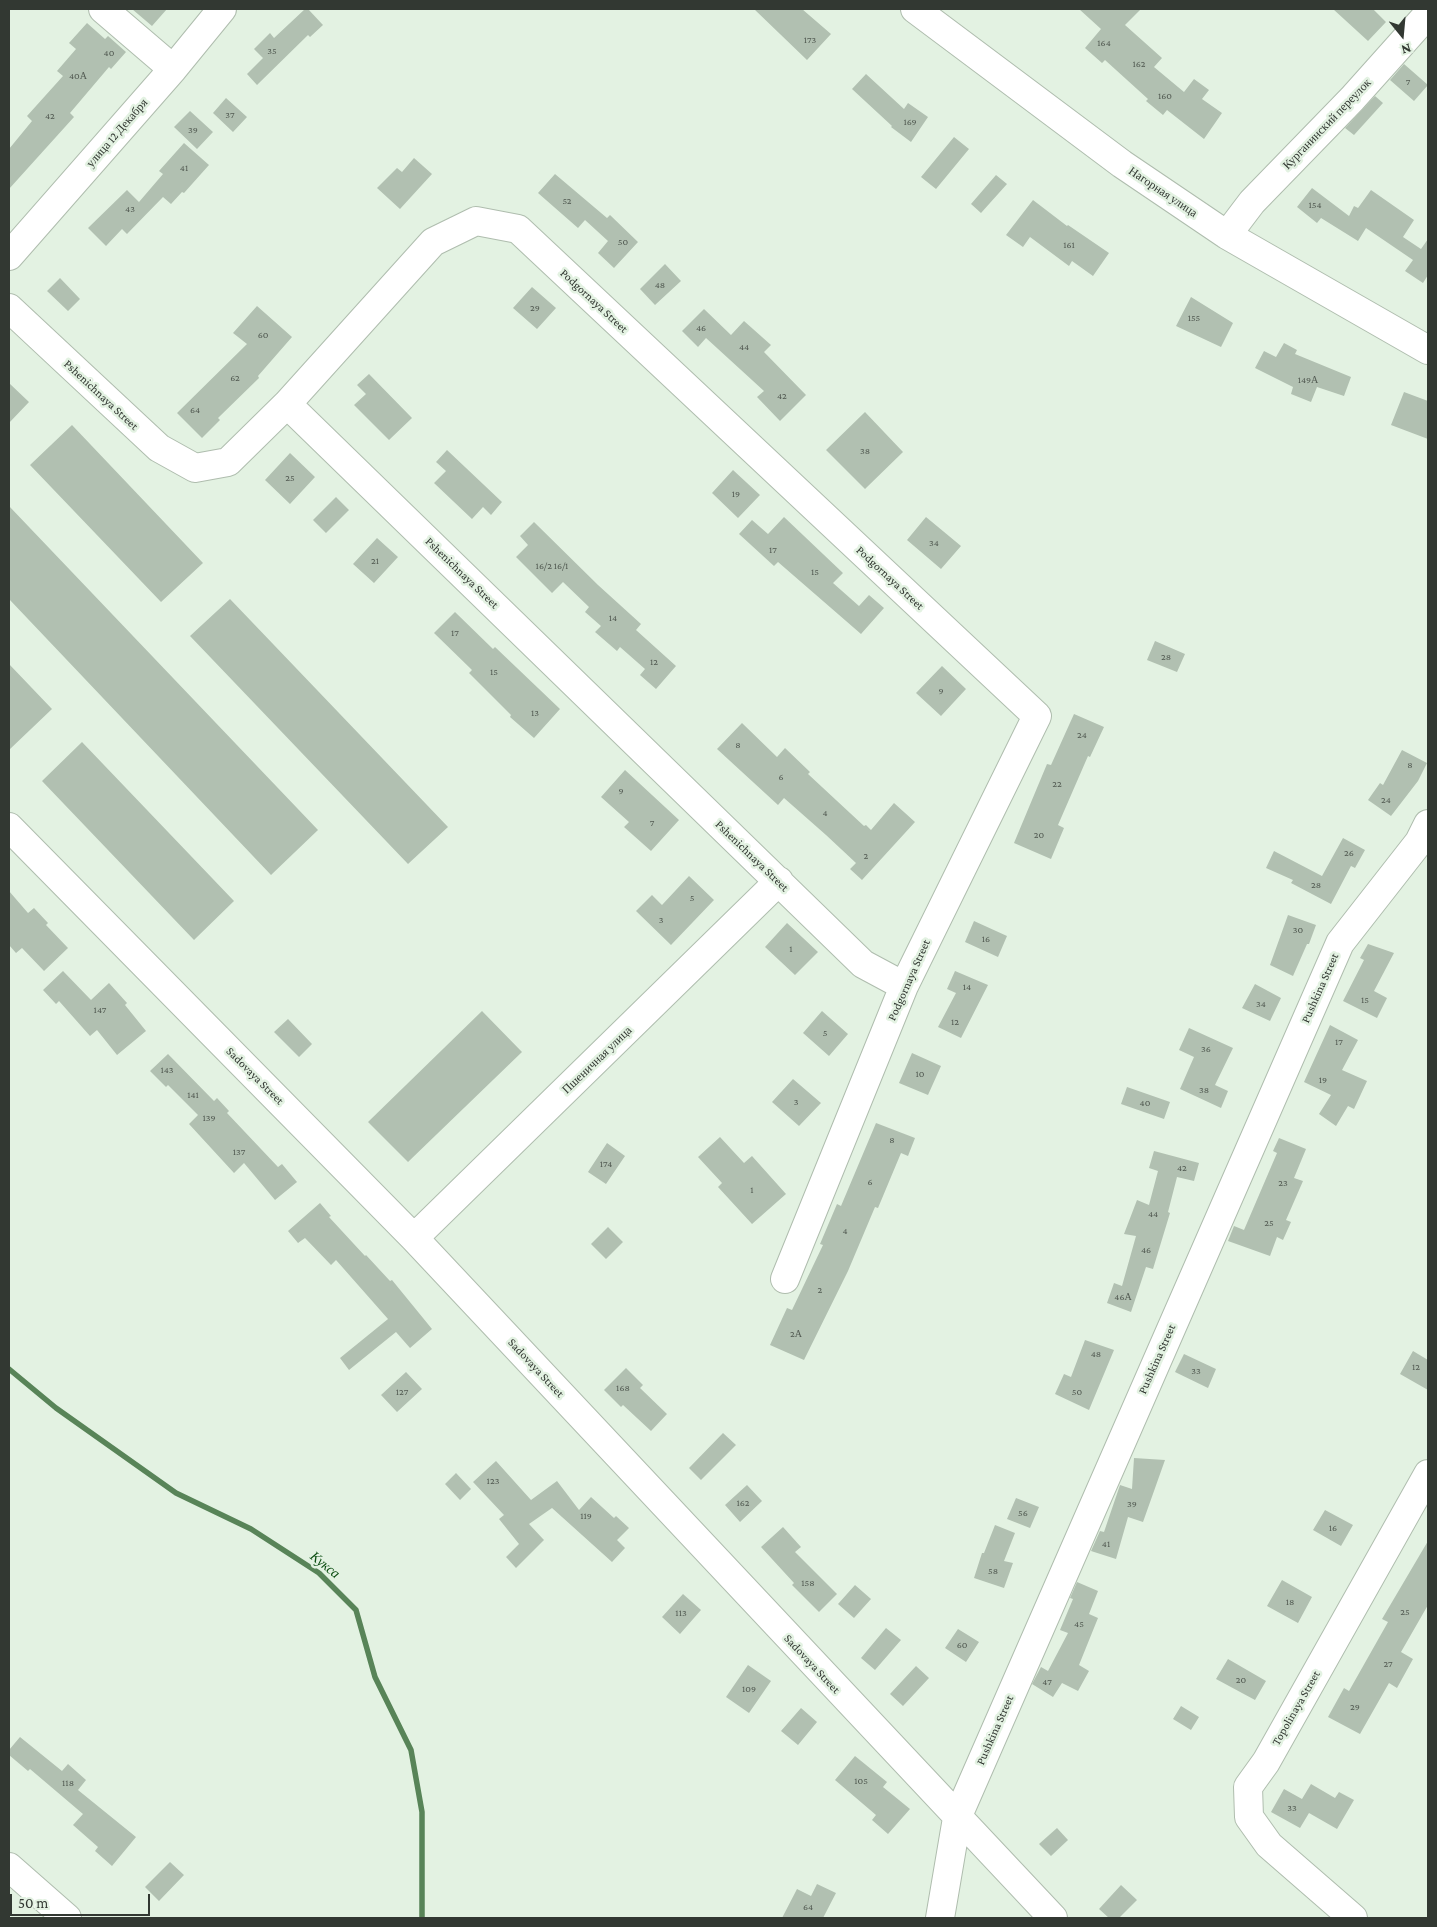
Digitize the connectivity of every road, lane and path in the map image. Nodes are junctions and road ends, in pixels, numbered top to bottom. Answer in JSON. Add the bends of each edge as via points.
{"nodes":[{"id":1,"x":103,"y":9,"type":"edge"},
{"id":2,"x":222,"y":9,"type":"edge"},
{"id":3,"x":915,"y":9,"type":"edge"},
{"id":4,"x":1428,"y":14,"type":"edge"},
{"id":5,"x":173,"y":69,"type":"junction"},
{"id":6,"x":1227,"y":235,"type":"junction"},
{"id":7,"x":9,"y":256,"type":"edge"},
{"id":8,"x":9,"y":308,"type":"edge"},
{"id":9,"x":1428,"y":350,"type":"edge"},
{"id":10,"x":287,"y":404,"type":"junction"},
{"id":11,"x":1428,"y":824,"type":"edge"},
{"id":12,"x":9,"y":827,"type":"edge"},
{"id":13,"x":779,"y":881,"type":"junction"},
{"id":14,"x":904,"y":986,"type":"junction"},
{"id":15,"x":414,"y":1238,"type":"junction"},
{"id":16,"x":785,"y":1279,"type":"dead end"},
{"id":17,"x":1428,"y":1474,"type":"edge"},
{"id":18,"x":957,"y":1818,"type":"junction"},
{"id":19,"x":9,"y":1867,"type":"edge"},
{"id":20,"x":67,"y":1918,"type":"edge"},
{"id":21,"x":940,"y":1918,"type":"edge"},
{"id":22,"x":1053,"y":1918,"type":"edge"},
{"id":23,"x":1353,"y":1918,"type":"edge"}],
"edges":[{"from":1,"to":5,"type":"street"},
{"from":2,"to":5,"type":"street","name":"улица 12 Декабря"},
{"from":3,"to":6,"type":"street","name":"Нагорная улица","via":[[1122,164]]},
{"from":4,"to":6,"type":"street","name":"Курганинский переулок","via":[[1352,99],[1252,202]]},
{"from":5,"to":7,"type":"street","name":"улица 12 Декабря"},
{"from":6,"to":9,"type":"street","name":"Нагорная улица"},
{"from":8,"to":10,"type":"street","name":"Pshenichnaya Street","via":[[158,448],[195,468],[228,462]]},
{"from":10,"to":13,"type":"street","name":"Pshenichnaya Street"},
{"from":10,"to":14,"type":"street","name":"Podgornaya Street","via":[[433,242],[476,221],[518,229],[1037,716]]},
{"from":11,"to":18,"type":"street","name":"Pushkina Street","via":[[1419,842],[1340,943]]},
{"from":12,"to":15,"type":"street","name":"Sadovaya Street"},
{"from":13,"to":14,"type":"street","name":"Pshenichnaya Street","via":[[863,964]]},
{"from":13,"to":15,"type":"street","name":"Пшеничная улица"},
{"from":14,"to":16,"type":"street","name":"Podgornaya Street"},
{"from":15,"to":18,"type":"street","name":"Sadovaya Street"},
{"from":17,"to":23,"type":"street","name":"Topolinaya Street","via":[[1266,1762],[1248,1788],[1249,1817],[1269,1845]]},
{"from":18,"to":21,"type":"street","name":"Pushkina Street"},
{"from":18,"to":22,"type":"street","name":"Sadovaya Street"},
{"from":19,"to":20,"type":"street"}]}
